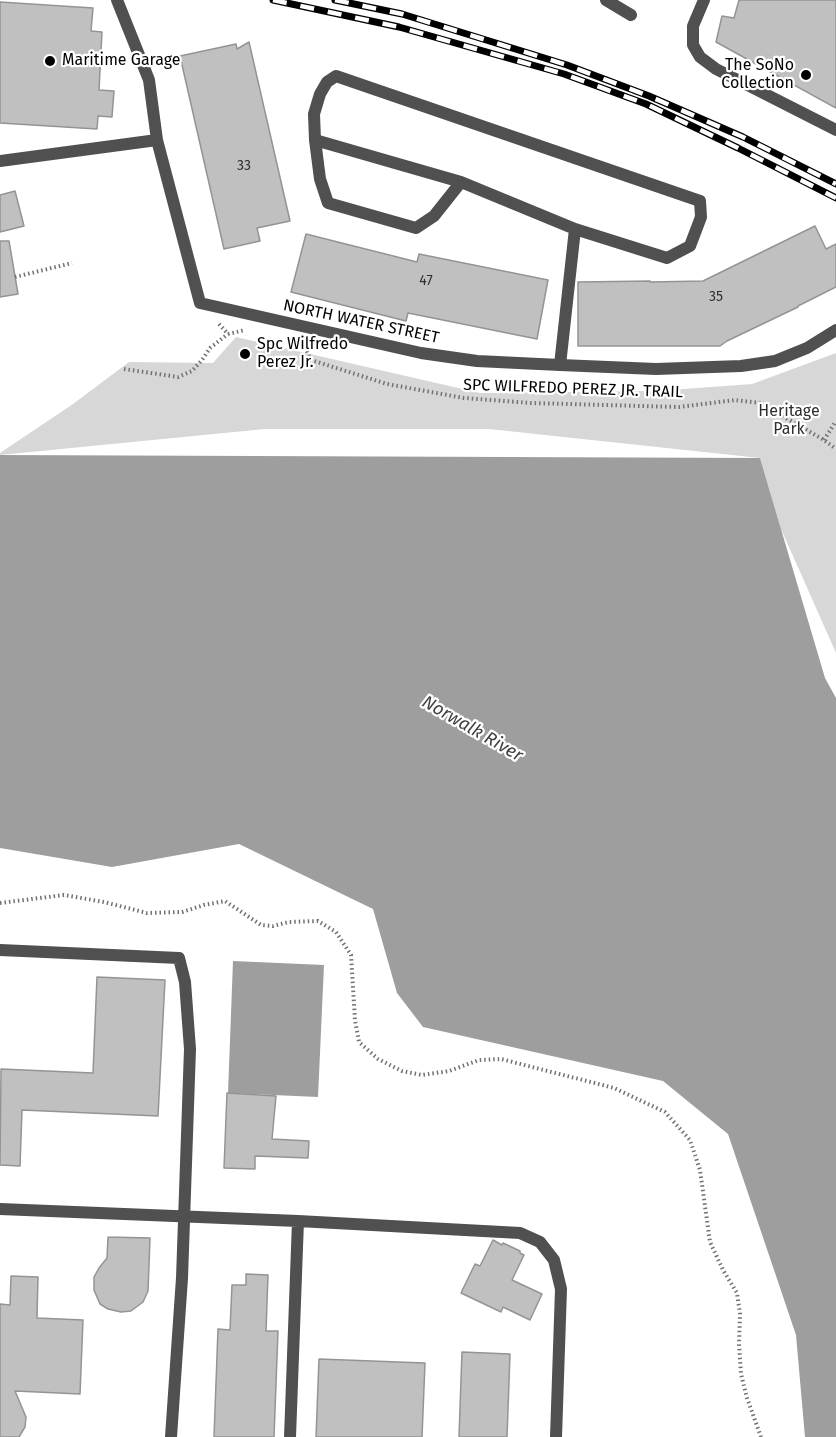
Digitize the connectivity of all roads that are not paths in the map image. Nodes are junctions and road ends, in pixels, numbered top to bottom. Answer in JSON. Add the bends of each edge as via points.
{"nodes":[{"id":1,"x":117,"y":0,"type":"edge"},
{"id":2,"x":606,"y":0,"type":"edge"},
{"id":3,"x":704,"y":0,"type":"edge"},
{"id":4,"x":631,"y":15,"type":"dead end"},
{"id":5,"x":836,"y":130,"type":"edge"},
{"id":6,"x":157,"y":140,"type":"junction"},
{"id":7,"x":315,"y":140,"type":"junction"},
{"id":8,"x":0,"y":161,"type":"edge"},
{"id":9,"x":461,"y":182,"type":"junction"},
{"id":10,"x":575,"y":229,"type":"junction"},
{"id":11,"x":836,"y":330,"type":"edge"},
{"id":12,"x":560,"y":365,"type":"junction"},
{"id":13,"x":0,"y":950,"type":"edge"},
{"id":14,"x":0,"y":1209,"type":"edge"},
{"id":15,"x":184,"y":1216,"type":"junction"},
{"id":16,"x":298,"y":1221,"type":"junction"},
{"id":17,"x":171,"y":1437,"type":"edge"},
{"id":18,"x":290,"y":1437,"type":"edge"},
{"id":19,"x":556,"y":1437,"type":"edge"}],
"edges":[{"from":1,"to":6,"type":"street","via":[[149,80]]},
{"from":2,"to":4,"type":"street"},
{"from":3,"to":5,"type":"street","via":[[693,26],[693,45],[700,57],[716,69]]},
{"from":6,"to":8,"type":"street"},
{"from":6,"to":12,"type":"street","name":"NORTH WATER STREET","via":[[200,303],[421,353],[477,361]]},
{"from":7,"to":9,"type":"street"},
{"from":7,"to":9,"type":"street","via":[[328,203],[416,228],[434,216]]},
{"from":7,"to":10,"type":"street","via":[[314,114],[320,94],[336,76],[700,201],[701,217],[690,246],[666,258]]},
{"from":9,"to":10,"type":"street"},
{"from":10,"to":12,"type":"street"},
{"from":11,"to":12,"type":"street","name":"NORTH WATER STREET","via":[[775,361],[741,366],[656,369]]},
{"from":13,"to":15,"type":"street","via":[[179,958],[185,982],[190,1049]]},
{"from":14,"to":15,"type":"street"},
{"from":15,"to":16,"type":"street"},
{"from":15,"to":17,"type":"street"},
{"from":16,"to":18,"type":"street"},
{"from":16,"to":19,"type":"street","via":[[520,1233],[540,1242],[554,1260],[561,1289]]}]}
